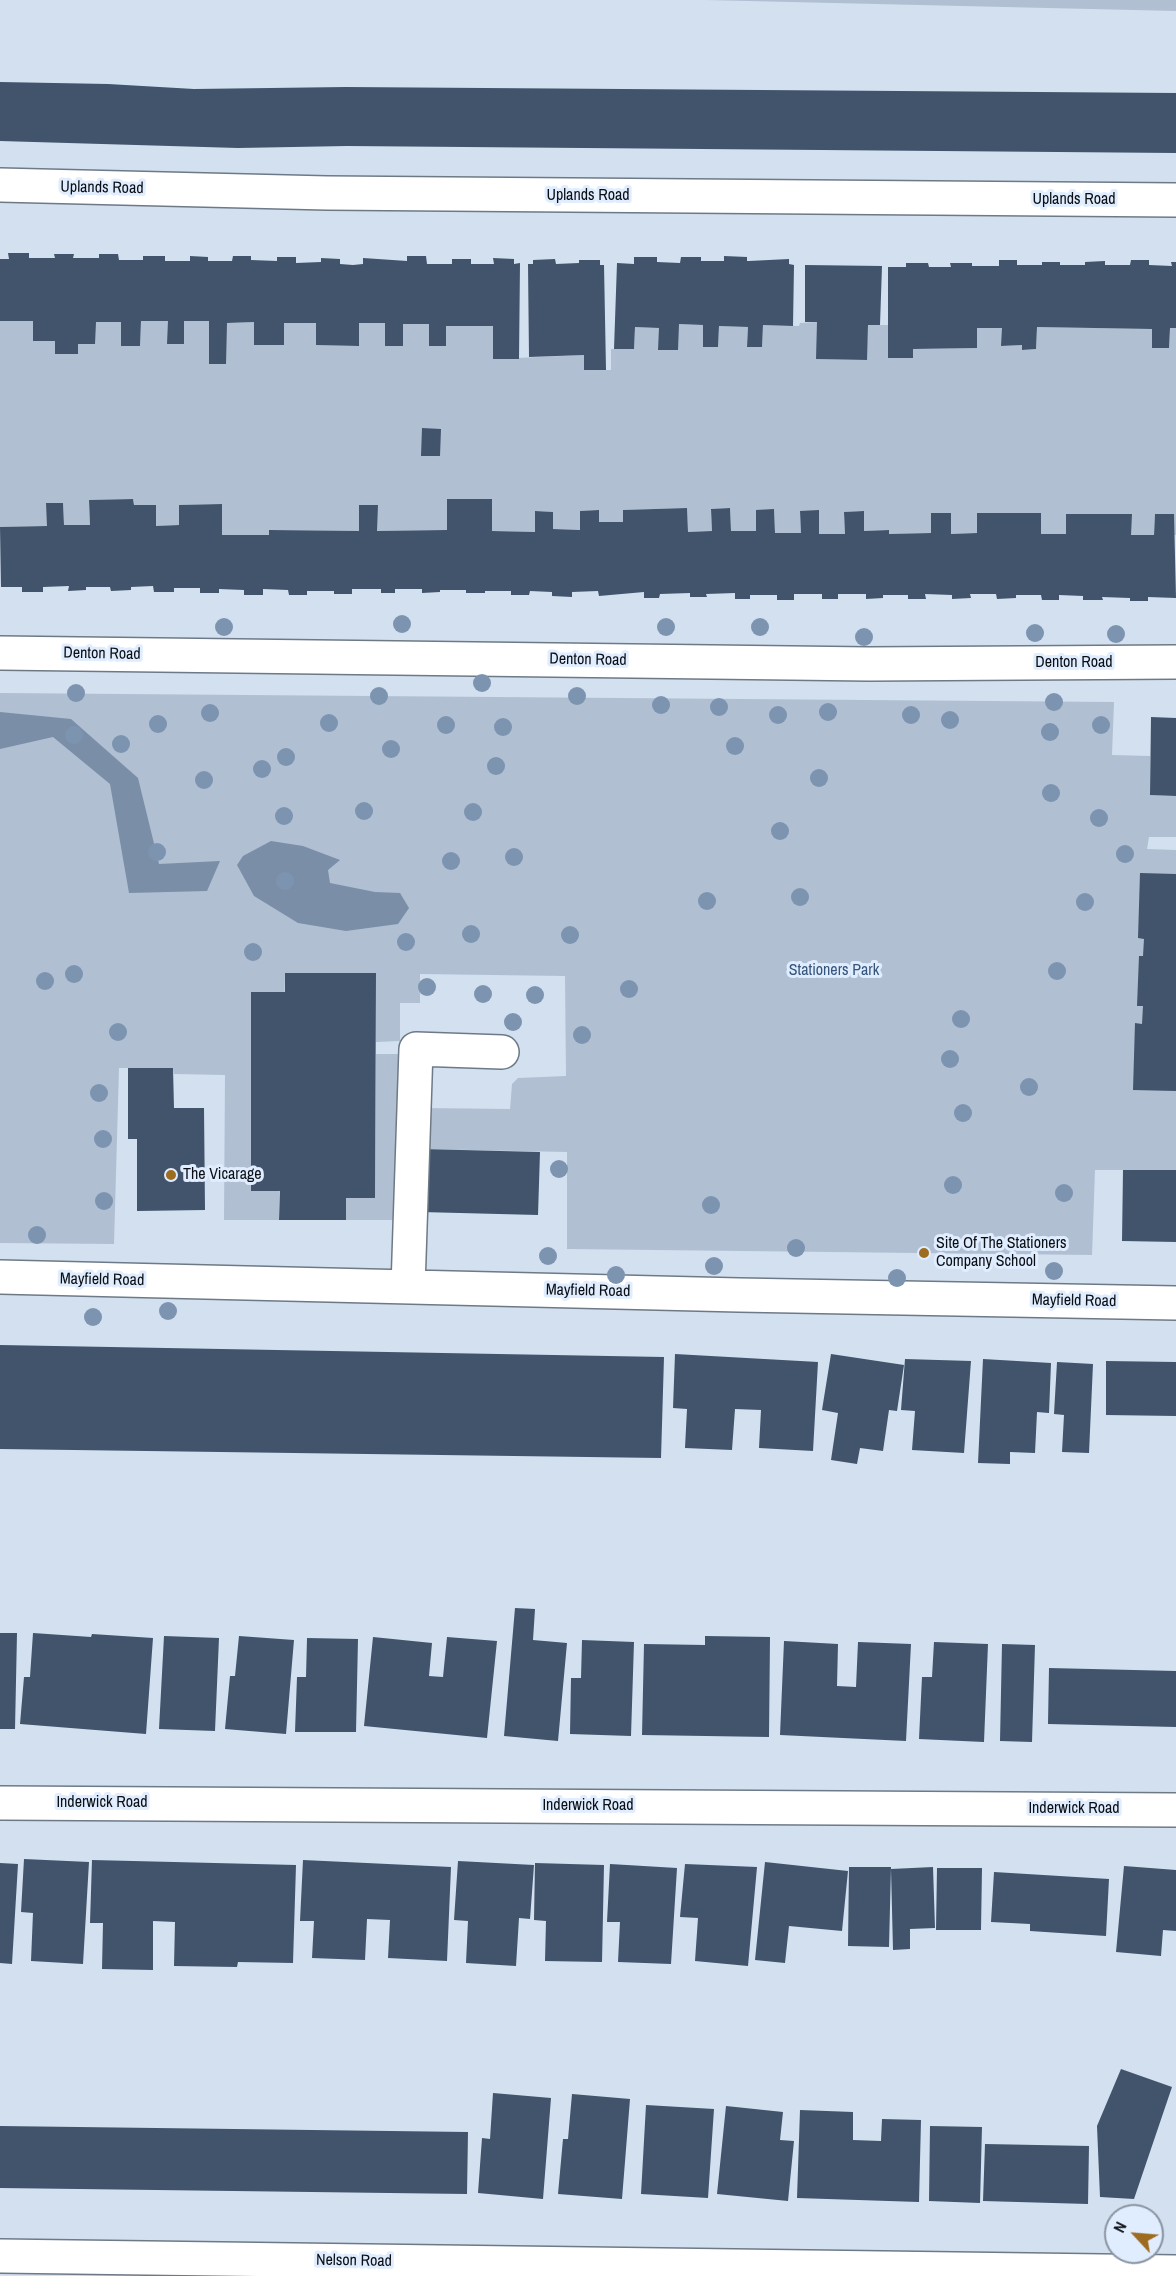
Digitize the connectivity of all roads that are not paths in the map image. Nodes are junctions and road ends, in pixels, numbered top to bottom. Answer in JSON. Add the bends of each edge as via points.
{"nodes":[{"id":1,"x":0,"y":185,"type":"edge"},
{"id":2,"x":1176,"y":200,"type":"edge"},
{"id":3,"x":0,"y":653,"type":"edge"},
{"id":4,"x":1176,"y":662,"type":"edge"},
{"id":5,"x":502,"y":1052,"type":"dead end"},
{"id":6,"x":0,"y":1277,"type":"edge"},
{"id":7,"x":408,"y":1287,"type":"junction"},
{"id":8,"x":1176,"y":1303,"type":"edge"},
{"id":9,"x":0,"y":1803,"type":"edge"},
{"id":10,"x":1176,"y":1810,"type":"edge"},
{"id":11,"x":0,"y":2256,"type":"edge"},
{"id":12,"x":1176,"y":2272,"type":"edge"}],
"edges":[{"from":1,"to":2,"type":"street","name":"Uplands Road","via":[[327,193]]},
{"from":3,"to":4,"type":"street","name":"Denton Road","via":[[869,664]]},
{"from":5,"to":7,"type":"street","via":[[416,1049]]},
{"from":6,"to":7,"type":"street","name":"Mayfield Road"},
{"from":7,"to":8,"type":"street","name":"Mayfield Road"},
{"from":9,"to":10,"type":"street","name":"Inderwick Road"},
{"from":11,"to":12,"type":"street","name":"Nelson Road"}]}
